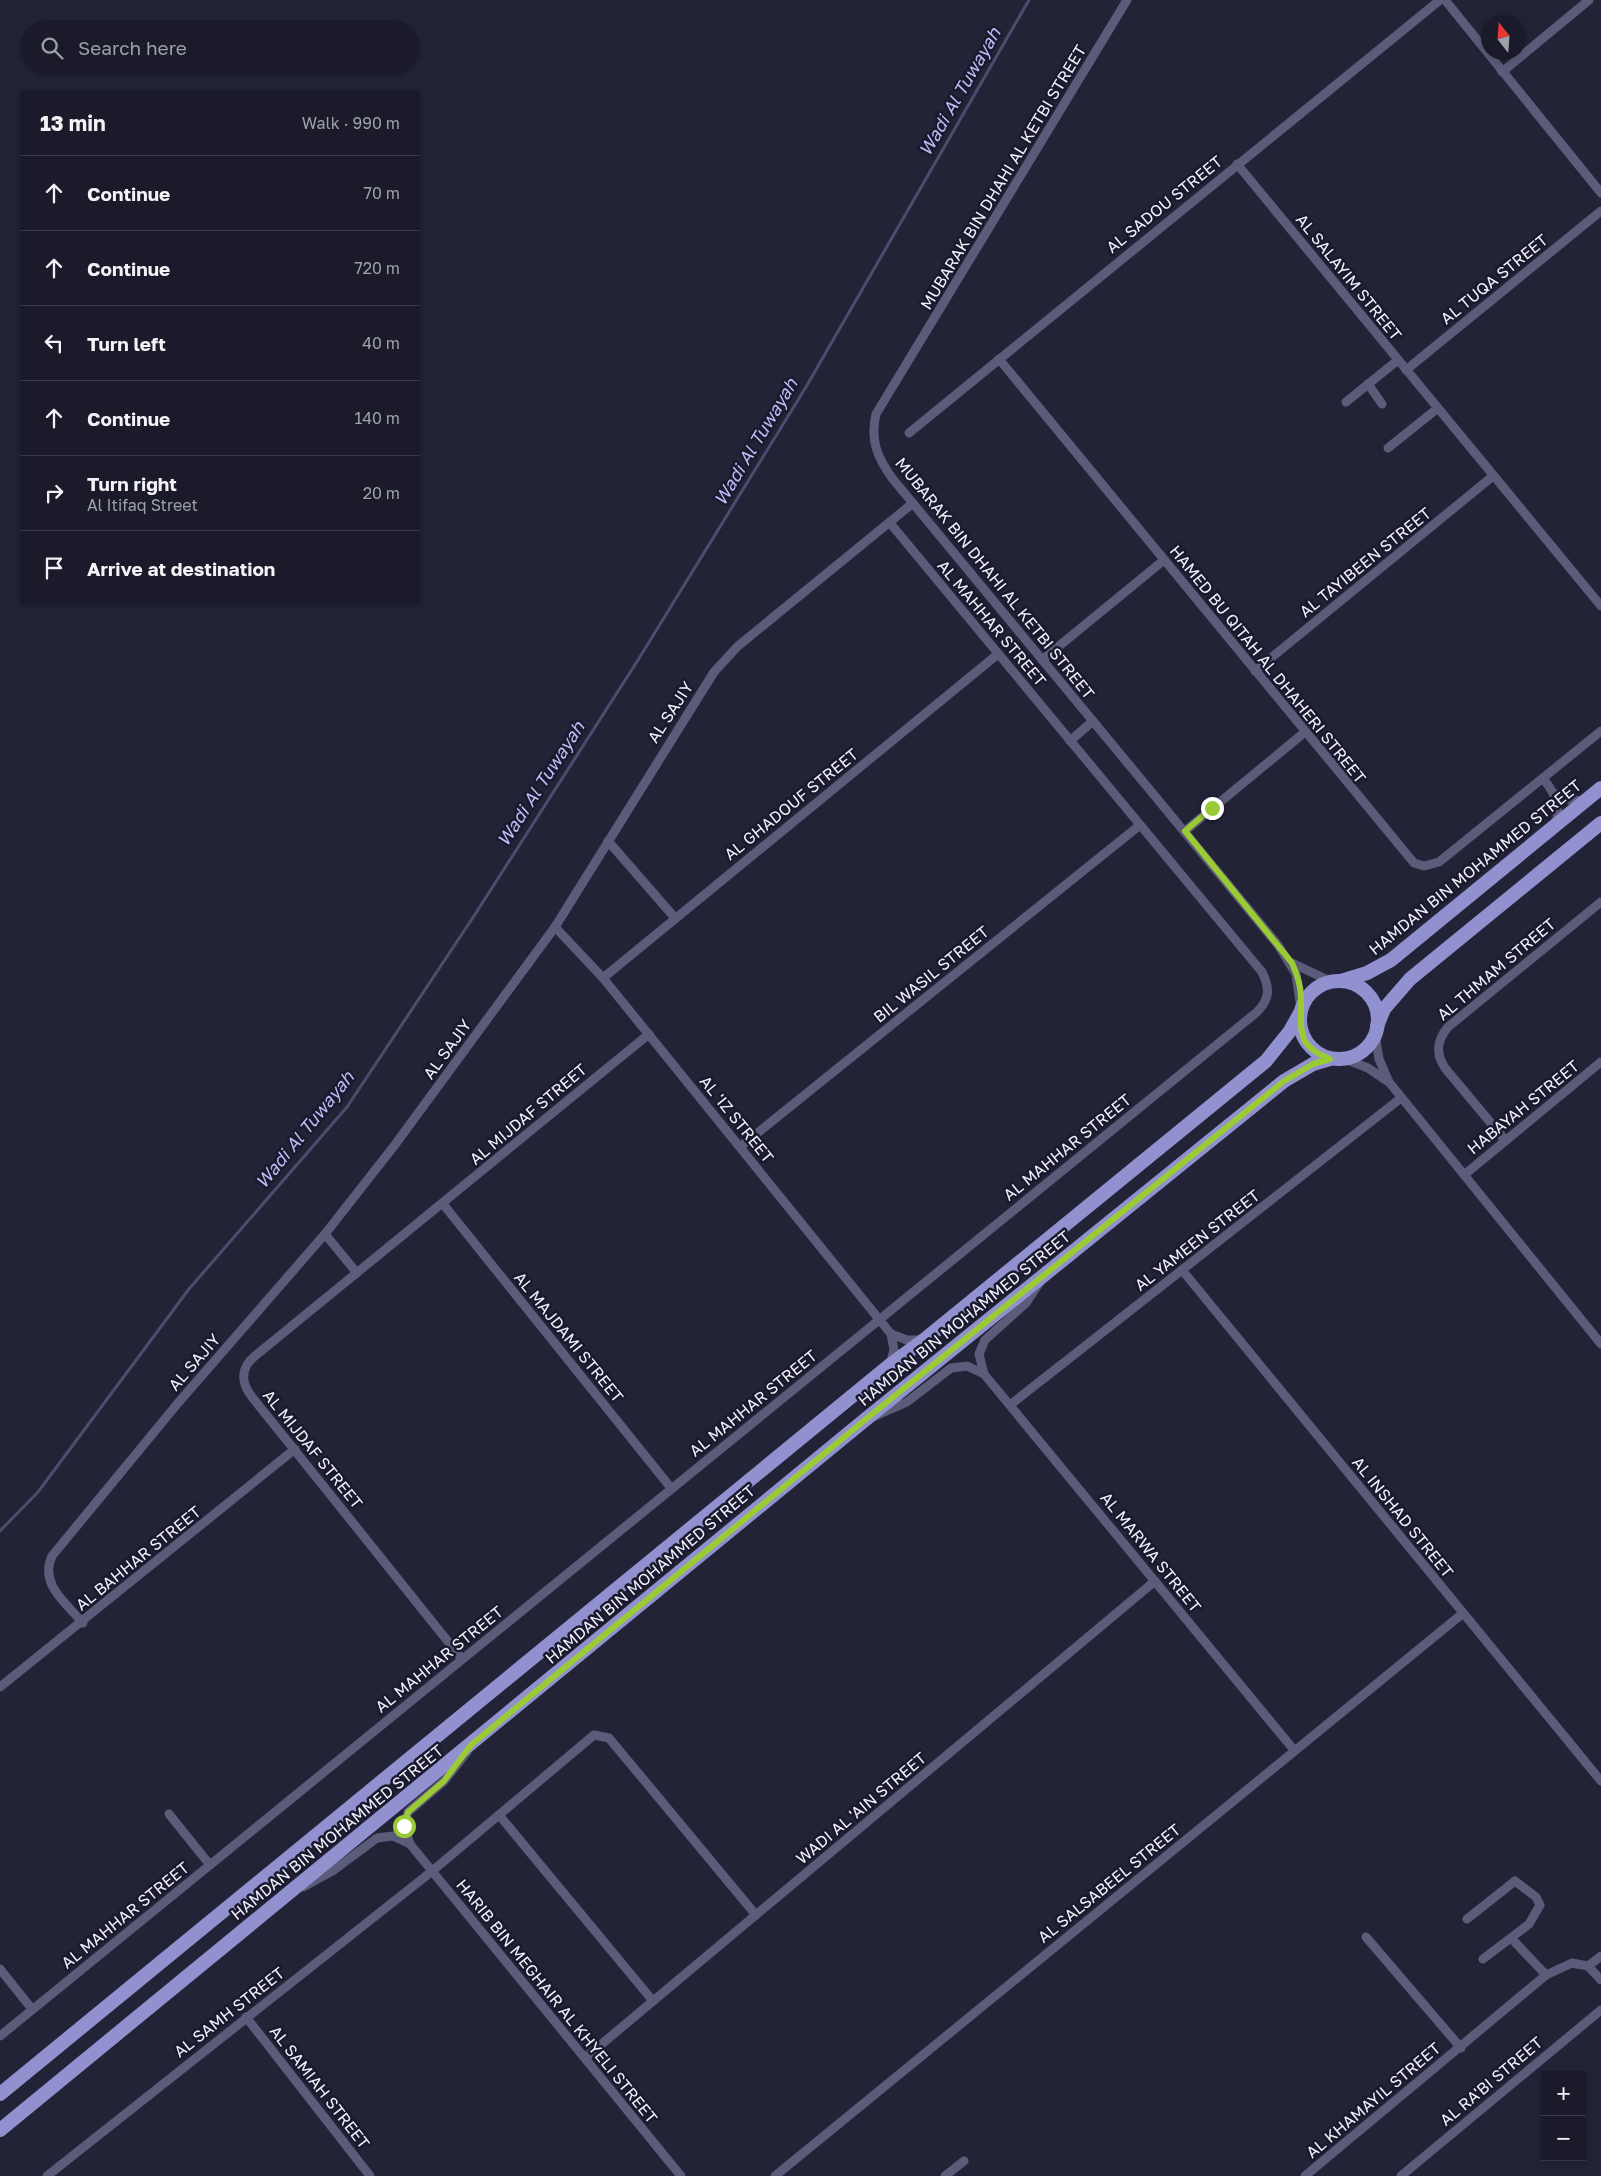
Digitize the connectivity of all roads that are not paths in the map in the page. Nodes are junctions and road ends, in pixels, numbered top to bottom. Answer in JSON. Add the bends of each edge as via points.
{"nodes":[{"id":1,"x":1127,"y":0,"type":"edge"},
{"id":2,"x":1440,"y":0,"type":"edge"},
{"id":3,"x":1445,"y":0,"type":"edge"},
{"id":4,"x":1590,"y":0,"type":"edge"},
{"id":5,"x":1502,"y":72,"type":"junction"},
{"id":6,"x":1238,"y":164,"type":"junction"},
{"id":7,"x":1601,"y":193,"type":"edge"},
{"id":8,"x":1601,"y":211,"type":"edge"},
{"id":9,"x":999,"y":359,"type":"junction"},
{"id":10,"x":1398,"y":360,"type":"junction"},
{"id":11,"x":1406,"y":370,"type":"junction"},
{"id":12,"x":1368,"y":384,"type":"junction"},
{"id":13,"x":1346,"y":402,"type":"dead end"},
{"id":14,"x":1382,"y":404,"type":"dead end"},
{"id":15,"x":1438,"y":408,"type":"junction"},
{"id":16,"x":909,"y":433,"type":"dead end"},
{"id":17,"x":1388,"y":448,"type":"dead end"},
{"id":18,"x":1493,"y":476,"type":"junction"},
{"id":19,"x":914,"y":502,"type":"junction"},
{"id":20,"x":890,"y":523,"type":"junction"},
{"id":21,"x":1164,"y":560,"type":"junction"},
{"id":22,"x":1601,"y":606,"type":"edge"},
{"id":23,"x":998,"y":654,"type":"junction"},
{"id":24,"x":1042,"y":660,"type":"junction"},
{"id":25,"x":1255,"y":672,"type":"junction"},
{"id":26,"x":1093,"y":721,"type":"junction"},
{"id":27,"x":1601,"y":731,"type":"edge"},
{"id":28,"x":1305,"y":732,"type":"junction"},
{"id":29,"x":1070,"y":741,"type":"junction"},
{"id":30,"x":1543,"y":778,"type":"junction"},
{"id":31,"x":1601,"y":788,"type":"edge"},
{"id":32,"x":1556,"y":794,"type":"junction"},
{"id":33,"x":1585,"y":801,"type":"junction"},
{"id":34,"x":1601,"y":823,"type":"edge"},
{"id":35,"x":1556,"y":824,"type":"junction"},
{"id":36,"x":1140,"y":825,"type":"junction"},
{"id":37,"x":1185,"y":831,"type":"junction"},
{"id":38,"x":608,"y":841,"type":"junction"},
{"id":39,"x":1601,"y":902,"type":"edge"},
{"id":40,"x":675,"y":918,"type":"junction"},
{"id":41,"x":554,"y":926,"type":"junction"},
{"id":42,"x":1292,"y":963,"type":"junction"},
{"id":43,"x":603,"y":978,"type":"junction"},
{"id":44,"x":1336,"y":982,"type":"junction"},
{"id":45,"x":1301,"y":1011,"type":"junction"},
{"id":46,"x":1376,"y":1030,"type":"junction"},
{"id":47,"x":649,"y":1034,"type":"junction"},
{"id":48,"x":1330,"y":1059,"type":"junction"},
{"id":49,"x":1345,"y":1059,"type":"junction"},
{"id":50,"x":1601,"y":1062,"type":"edge"},
{"id":51,"x":1389,"y":1082,"type":"junction"},
{"id":52,"x":1401,"y":1098,"type":"junction"},
{"id":53,"x":1505,"y":1140,"type":"junction"},
{"id":54,"x":740,"y":1147,"type":"junction"},
{"id":55,"x":1464,"y":1175,"type":"junction"},
{"id":56,"x":443,"y":1204,"type":"junction"},
{"id":57,"x":324,"y":1234,"type":"junction"},
{"id":58,"x":1182,"y":1270,"type":"junction"},
{"id":59,"x":357,"y":1273,"type":"junction"},
{"id":60,"x":1041,"y":1279,"type":"junction"},
{"id":61,"x":879,"y":1319,"type":"junction"},
{"id":62,"x":892,"y":1334,"type":"junction"},
{"id":63,"x":924,"y":1340,"type":"junction"},
{"id":64,"x":1601,"y":1344,"type":"edge"},
{"id":65,"x":890,"y":1365,"type":"junction"},
{"id":66,"x":984,"y":1374,"type":"junction"},
{"id":67,"x":1010,"y":1405,"type":"junction"},
{"id":68,"x":866,"y":1419,"type":"junction"},
{"id":69,"x":295,"y":1449,"type":"junction"},
{"id":70,"x":671,"y":1488,"type":"junction"},
{"id":71,"x":1156,"y":1582,"type":"junction"},
{"id":72,"x":1462,"y":1614,"type":"junction"},
{"id":73,"x":83,"y":1623,"type":"junction"},
{"id":74,"x":462,"y":1659,"type":"junction"},
{"id":75,"x":0,"y":1688,"type":"edge"},
{"id":76,"x":471,"y":1745,"type":"junction"},
{"id":77,"x":1294,"y":1750,"type":"junction"},
{"id":78,"x":1601,"y":1781,"type":"edge"},
{"id":79,"x":169,"y":1814,"type":"dead end"},
{"id":80,"x":499,"y":1815,"type":"junction"},
{"id":81,"x":410,"y":1844,"type":"junction"},
{"id":82,"x":210,"y":1865,"type":"junction"},
{"id":83,"x":431,"y":1872,"type":"junction"},
{"id":84,"x":289,"y":1894,"type":"junction"},
{"id":85,"x":756,"y":1915,"type":"junction"},
{"id":86,"x":1467,"y":1919,"type":"dead end"},
{"id":87,"x":1366,"y":1937,"type":"dead end"},
{"id":88,"x":1511,"y":1938,"type":"junction"},
{"id":89,"x":1601,"y":1956,"type":"edge"},
{"id":90,"x":1483,"y":1959,"type":"dead end"},
{"id":91,"x":1588,"y":1966,"type":"junction"},
{"id":92,"x":0,"y":1969,"type":"edge"},
{"id":93,"x":1546,"y":1975,"type":"junction"},
{"id":94,"x":1601,"y":1980,"type":"edge"},
{"id":95,"x":653,"y":2001,"type":"junction"},
{"id":96,"x":32,"y":2009,"type":"junction"},
{"id":97,"x":1601,"y":2010,"type":"edge"},
{"id":98,"x":246,"y":2017,"type":"junction"},
{"id":99,"x":0,"y":2036,"type":"edge"},
{"id":100,"x":1461,"y":2048,"type":"junction"},
{"id":101,"x":585,"y":2058,"type":"junction"},
{"id":102,"x":0,"y":2094,"type":"edge"},
{"id":103,"x":0,"y":2130,"type":"edge"},
{"id":104,"x":964,"y":2161,"type":"dead end"},
{"id":105,"x":47,"y":2176,"type":"edge"},
{"id":106,"x":370,"y":2176,"type":"edge"},
{"id":107,"x":681,"y":2176,"type":"edge"},
{"id":108,"x":775,"y":2176,"type":"edge"},
{"id":109,"x":946,"y":2176,"type":"edge"},
{"id":110,"x":1305,"y":2176,"type":"edge"},
{"id":111,"x":1401,"y":2176,"type":"edge"}],
"edges":[{"from":1,"to":19,"type":"street","name":"MUBARAK BIN DHAHI AL KETBI STREET","via":[[876,414],[873,436],[878,457]]},
{"from":2,"to":6,"type":"street","name":"AL SADOU STREET"},
{"from":3,"to":5,"type":"street"},
{"from":4,"to":5,"type":"street"},
{"from":5,"to":7,"type":"street"},
{"from":6,"to":9,"type":"street","name":"AL SADOU STREET"},
{"from":6,"to":10,"type":"street","name":"AL SALAYIM STREET"},
{"from":8,"to":11,"type":"street","name":"AL TUQA STREET"},
{"from":9,"to":16,"type":"street","name":"AL SADOU STREET"},
{"from":9,"to":21,"type":"street","name":"HAMED BU QITAH AL DHAHERI STREET"},
{"from":10,"to":11,"type":"street","name":"AL SALAYIM STREET"},
{"from":10,"to":12,"type":"street"},
{"from":11,"to":15,"type":"street","name":"AL SALAYIM STREET"},
{"from":12,"to":13,"type":"street"},
{"from":12,"to":14,"type":"street"},
{"from":15,"to":17,"type":"street"},
{"from":15,"to":18,"type":"street","name":"AL SALAYIM STREET"},
{"from":18,"to":22,"type":"street","name":"AL SALAYIM STREET"},
{"from":18,"to":25,"type":"street","name":"AL TAYIBEEN STREET"},
{"from":19,"to":20,"type":"street","name":"AL SAJIY"},
{"from":19,"to":24,"type":"street","name":"MUBARAK BIN DHAHI AL KETBI STREET"},
{"from":20,"to":23,"type":"street","name":"AL MAHHAR STREET"},
{"from":20,"to":38,"type":"street","name":"AL SAJIY","via":[[726,658],[699,695]]},
{"from":21,"to":24,"type":"street"},
{"from":21,"to":25,"type":"street","name":"HAMED BU QITAH AL DHAHERI STREET"},
{"from":23,"to":29,"type":"street","name":"AL MAHHAR STREET"},
{"from":23,"to":40,"type":"street","name":"AL GHADOUF STREET"},
{"from":24,"to":26,"type":"street","name":"MUBARAK BIN DHAHI AL KETBI STREET"},
{"from":25,"to":28,"type":"street","name":"HAMED BU QITAH AL DHAHERI STREET"},
{"from":26,"to":29,"type":"street"},
{"from":26,"to":37,"type":"street","name":"MUBARAK BIN DHAHI AL KETBI STREET"},
{"from":27,"to":30,"type":"street","name":"HAMED BU QITAH AL DHAHERI STREET"},
{"from":28,"to":30,"type":"street","name":"HAMED BU QITAH AL DHAHERI STREET","via":[[1406,855],[1419,865],[1430,866],[1439,862]]},
{"from":28,"to":37,"type":"street"},
{"from":29,"to":36,"type":"street","name":"AL MAHHAR STREET"},
{"from":30,"to":32,"type":"street"},
{"from":31,"to":33,"type":"main road","name":"HAMDAN BIN MOHAMMED STREET"},
{"from":32,"to":33,"type":"street","via":[[1570,800]]},
{"from":32,"to":35,"type":"street","via":[[1559,809]]},
{"from":33,"to":35,"type":"main road","name":"HAMDAN BIN MOHAMMED STREET"},
{"from":34,"to":46,"type":"main road","via":[[1410,979],[1384,1009]]},
{"from":35,"to":44,"type":"main road","name":"HAMDAN BIN MOHAMMED STREET","via":[[1391,960],[1367,974]]},
{"from":36,"to":54,"type":"street","name":"BIL WASIL STREET"},
{"from":36,"to":61,"type":"street","name":"AL MAHHAR STREET","via":[[1262,972],[1269,990],[1268,999],[1257,1012]]},
{"from":37,"to":42,"type":"street","name":"MUBARAK BIN DHAHI AL KETBI STREET"},
{"from":38,"to":40,"type":"street"},
{"from":38,"to":41,"type":"street","name":"AL SAJIY"},
{"from":39,"to":53,"type":"street","name":"AL THMAM STREET","via":[[1448,1027],[1438,1042],[1440,1060]]},
{"from":40,"to":43,"type":"street","name":"AL GHADOUF STREET"},
{"from":41,"to":43,"type":"street","name":"AL 'IZ STREET"},
{"from":41,"to":57,"type":"street","name":"AL SAJIY","via":[[394,1146]]},
{"from":42,"to":44,"type":"street","name":"MUBARAK BIN DHAHI AL KETBI STREET"},
{"from":42,"to":45,"type":"street","name":"MUBARAK BIN DHAHI AL KETBI STREET","via":[[1300,985]]},
{"from":43,"to":47,"type":"street","name":"AL 'IZ STREET"},
{"from":44,"to":45,"type":"main road","via":[[1313,991]]},
{"from":44,"to":46,"type":"main road","via":[[1353,984],[1373,1001],[1377,1013]]},
{"from":45,"to":48,"type":"main road","via":[[1303,1037],[1310,1047]]},
{"from":45,"to":63,"type":"main road","name":"HAMDAN BIN MOHAMMED STREET","via":[[1266,1061]]},
{"from":46,"to":49,"type":"main road","via":[[1364,1050]]},
{"from":46,"to":51,"type":"street","via":[[1379,1059]]},
{"from":47,"to":54,"type":"street","name":"AL 'IZ STREET"},
{"from":47,"to":56,"type":"street","name":"AL MIJDAF STREET"},
{"from":48,"to":49,"type":"main road"},
{"from":48,"to":60,"type":"main road","name":"HAMDAN BIN MOHAMMED STREET","via":[[1313,1064],[1284,1081]]},
{"from":49,"to":51,"type":"street","via":[[1368,1068]]},
{"from":50,"to":53,"type":"street","name":"HABAYAH STREET"},
{"from":51,"to":52,"type":"street"},
{"from":52,"to":55,"type":"street"},
{"from":52,"to":58,"type":"street","name":"AL YAMEEN STREET"},
{"from":53,"to":55,"type":"street","name":"HABAYAH STREET"},
{"from":54,"to":61,"type":"street","name":"AL 'IZ STREET"},
{"from":55,"to":64,"type":"street"},
{"from":56,"to":59,"type":"street","name":"AL MIJDAF STREET"},
{"from":56,"to":70,"type":"street","name":"AL MAJDAMI STREET"},
{"from":57,"to":59,"type":"street"},
{"from":57,"to":73,"type":"street","name":"AL SAJIY","via":[[52,1556],[47,1574],[49,1583]]},
{"from":58,"to":67,"type":"street","name":"AL YAMEEN STREET"},
{"from":58,"to":72,"type":"street","name":"AL INSHAD STREET"},
{"from":59,"to":69,"type":"street","name":"AL MIJDAF STREET","via":[[249,1360],[246,1366],[243,1379],[248,1392]]},
{"from":60,"to":66,"type":"street","via":[[1026,1303],[985,1340],[979,1354]]},
{"from":60,"to":68,"type":"main road","name":"HAMDAN BIN MOHAMMED STREET"},
{"from":61,"to":62,"type":"street","name":"AL 'IZ STREET"},
{"from":61,"to":70,"type":"street","name":"AL MAHHAR STREET"},
{"from":62,"to":63,"type":"street","via":[[907,1340]]},
{"from":62,"to":65,"type":"street","via":[[894,1350]]},
{"from":63,"to":65,"type":"main road","name":"HAMDAN BIN MOHAMMED STREET"},
{"from":65,"to":102,"type":"main road","name":"HAMDAN BIN MOHAMMED STREET"},
{"from":66,"to":67,"type":"street","name":"AL MARWA STREET"},
{"from":66,"to":68,"type":"street","via":[[967,1366],[951,1368],[907,1402]]},
{"from":67,"to":71,"type":"street","name":"AL MARWA STREET"},
{"from":68,"to":76,"type":"main road","name":"HAMDAN BIN MOHAMMED STREET"},
{"from":69,"to":73,"type":"street","name":"AL BAHHAR STREET"},
{"from":69,"to":74,"type":"street","name":"AL MIJDAF STREET"},
{"from":70,"to":74,"type":"street","name":"AL MAHHAR STREET"},
{"from":71,"to":77,"type":"street","name":"AL MARWA STREET"},
{"from":71,"to":85,"type":"street","name":"WADI AL 'AIN STREET"},
{"from":72,"to":77,"type":"street","name":"AL SALSABEEL STREET"},
{"from":72,"to":78,"type":"street","name":"AL INSHAD STREET"},
{"from":73,"to":75,"type":"street","name":"AL BAHHAR STREET"},
{"from":74,"to":82,"type":"street","name":"AL MAHHAR STREET"},
{"from":76,"to":81,"type":"street","name":"HARIB BIN MEGHAIR AL KHYELI STREET","via":[[444,1781],[408,1812],[404,1826]]},
{"from":76,"to":84,"type":"main road","name":"HAMDAN BIN MOHAMMED STREET"},
{"from":77,"to":108,"type":"street","name":"AL SALSABEEL STREET"},
{"from":79,"to":82,"type":"street"},
{"from":80,"to":83,"type":"street","name":"AL SAMH STREET"},
{"from":80,"to":85,"type":"street","name":"AL SAMH STREET","via":[[594,1735],[608,1738]]},
{"from":80,"to":95,"type":"street"},
{"from":81,"to":83,"type":"street","name":"HARIB BIN MEGHAIR AL KHYELI STREET"},
{"from":81,"to":84,"type":"street","via":[[393,1836],[377,1838],[334,1870]]},
{"from":82,"to":96,"type":"street","name":"AL MAHHAR STREET"},
{"from":83,"to":98,"type":"street","name":"AL SAMH STREET"},
{"from":83,"to":101,"type":"street","name":"HARIB BIN MEGHAIR AL KHYELI STREET"},
{"from":84,"to":103,"type":"main road","name":"HAMDAN BIN MOHAMMED STREET"},
{"from":85,"to":95,"type":"street","name":"WADI AL 'AIN STREET"},
{"from":86,"to":88,"type":"street","via":[[1513,1881],[1519,1881],[1540,1905],[1529,1924]]},
{"from":87,"to":100,"type":"street","name":"AL KHAMAYIL STREET"},
{"from":88,"to":90,"type":"street"},
{"from":88,"to":93,"type":"street"},
{"from":89,"to":91,"type":"street"},
{"from":91,"to":93,"type":"street","name":"AL KHAMAYIL STREET","via":[[1572,1963]]},
{"from":91,"to":94,"type":"street"},
{"from":92,"to":96,"type":"street"},
{"from":93,"to":100,"type":"street","name":"AL KHAMAYIL STREET"},
{"from":95,"to":101,"type":"street","name":"WADI AL 'AIN STREET"},
{"from":96,"to":99,"type":"street","name":"AL MAHHAR STREET"},
{"from":97,"to":111,"type":"street","name":"AL RA'BI STREET"},
{"from":98,"to":105,"type":"street","name":"AL SAMH STREET"},
{"from":98,"to":106,"type":"street","name":"AL SAMIAH STREET"},
{"from":100,"to":110,"type":"street","name":"AL KHAMAYIL STREET"},
{"from":101,"to":107,"type":"street","name":"HARIB BIN MEGHAIR AL KHYELI STREET"},
{"from":104,"to":109,"type":"street"}]}
